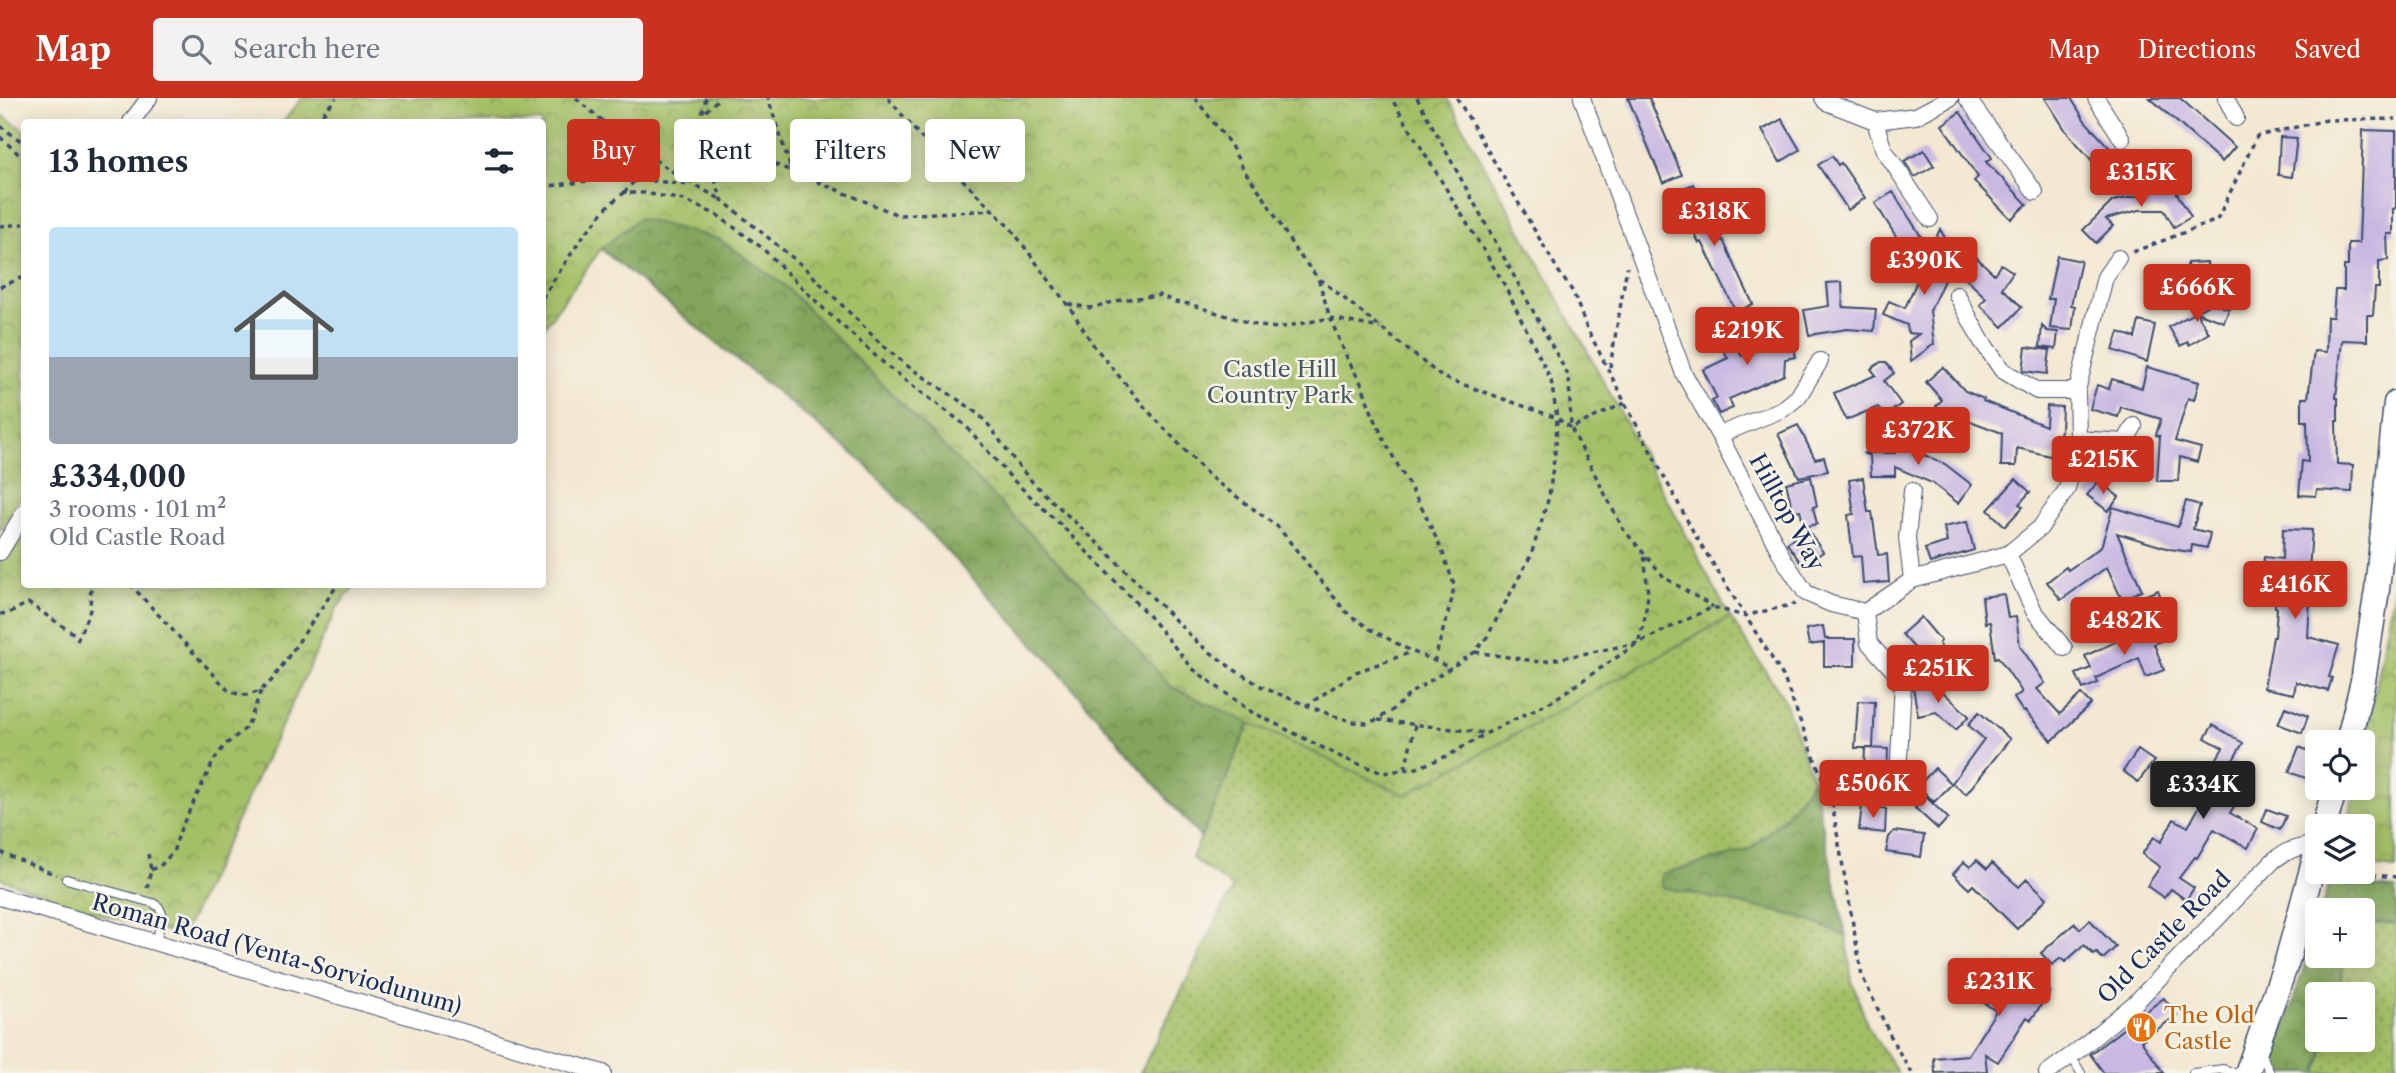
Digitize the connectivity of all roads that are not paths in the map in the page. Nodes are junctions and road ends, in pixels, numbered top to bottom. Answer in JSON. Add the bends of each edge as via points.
{"nodes":[{"id":1,"x":149,"y":98,"type":"edge"},
{"id":2,"x":1582,"y":98,"type":"edge"},
{"id":3,"x":1823,"y":98,"type":"edge"},
{"id":4,"x":1950,"y":98,"type":"edge"},
{"id":5,"x":1967,"y":98,"type":"edge"},
{"id":6,"x":2096,"y":98,"type":"edge"},
{"id":7,"x":2226,"y":98,"type":"edge"},
{"id":8,"x":2236,"y":118,"type":"dead end"},
{"id":9,"x":133,"y":119,"type":"edge"},
{"id":10,"x":1875,"y":121,"type":"junction"},
{"id":11,"x":2122,"y":139,"type":"dead end"},
{"id":12,"x":2035,"y":192,"type":"dead end"},
{"id":13,"x":1930,"y":219,"type":"dead end"},
{"id":14,"x":2118,"y":258,"type":"road end"},
{"id":15,"x":1957,"y":295,"type":"dead end"},
{"id":16,"x":1819,"y":361,"type":"dead end"},
{"id":17,"x":2077,"y":391,"type":"junction"},
{"id":18,"x":2396,"y":403,"type":"edge"},
{"id":19,"x":2134,"y":426,"type":"dead end"},
{"id":20,"x":1719,"y":435,"type":"junction"},
{"id":21,"x":2078,"y":439,"type":"junction"},
{"id":22,"x":2125,"y":442,"type":"junction"},
{"id":23,"x":2136,"y":470,"type":"dead end"},
{"id":24,"x":1912,"y":491,"type":"dead end"},
{"id":25,"x":21,"y":518,"type":"edge"},
{"id":26,"x":0,"y":552,"type":"edge"},
{"id":27,"x":2008,"y":554,"type":"junction"},
{"id":28,"x":1912,"y":580,"type":"junction"},
{"id":29,"x":1865,"y":612,"type":"junction"},
{"id":30,"x":2064,"y":648,"type":"dead end"},
{"id":31,"x":2351,"y":730,"type":"edge"},
{"id":32,"x":1898,"y":779,"type":"road end"},
{"id":33,"x":2305,"y":845,"type":"edge"},
{"id":34,"x":66,"y":878,"type":"road end"},
{"id":35,"x":2308,"y":884,"type":"edge"},
{"id":36,"x":0,"y":897,"type":"edge"},
{"id":37,"x":155,"y":944,"type":"junction"},
{"id":38,"x":2257,"y":1046,"type":"junction"},
{"id":39,"x":2071,"y":1056,"type":"junction"},
{"id":40,"x":603,"y":1073,"type":"edge"},
{"id":41,"x":2047,"y":1073,"type":"edge"},
{"id":42,"x":2081,"y":1073,"type":"edge"},
{"id":43,"x":2193,"y":1073,"type":"edge"},
{"id":44,"x":2234,"y":1073,"type":"edge"},
{"id":45,"x":2246,"y":1073,"type":"edge"},
{"id":46,"x":2270,"y":1073,"type":"edge"}],
"edges":[{"from":1,"to":9,"type":"street"},
{"from":2,"to":20,"type":"street","name":"Hilltop Way","via":[[1684,374]]},
{"from":3,"to":10,"type":"street"},
{"from":4,"to":10,"type":"street","via":[[1916,116]]},
{"from":5,"to":12,"type":"street"},
{"from":6,"to":11,"type":"street"},
{"from":7,"to":8,"type":"street"},
{"from":10,"to":13,"type":"street","via":[[1883,148]]},
{"from":14,"to":17,"type":"street","via":[[2105,277]]},
{"from":15,"to":17,"type":"street","via":[[2002,370],[2037,391]]},
{"from":16,"to":20,"type":"street","name":"Hilltop Way","via":[[1798,397],[1783,409]]},
{"from":17,"to":21,"type":"street"},
{"from":18,"to":31,"type":"main road","via":[[2374,610]]},
{"from":19,"to":22,"type":"street"},
{"from":20,"to":29,"type":"street","name":"Hilltop Way","via":[[1806,593]]},
{"from":21,"to":22,"type":"street"},
{"from":21,"to":27,"type":"street","via":[[2067,489],[2040,528]]},
{"from":22,"to":23,"type":"street"},
{"from":24,"to":28,"type":"street","via":[[1907,538]]},
{"from":25,"to":26,"type":"street"},
{"from":27,"to":28,"type":"street"},
{"from":27,"to":30,"type":"street","via":[[2034,611]]},
{"from":28,"to":29,"type":"street"},
{"from":29,"to":32,"type":"street","via":[[1869,643],[1903,681]]},
{"from":33,"to":39,"type":"street","name":"Old Castle Road","via":[[2274,860],[2135,1003]]},
{"from":34,"to":37,"type":"lane","via":[[153,903],[163,916]]},
{"from":35,"to":38,"type":"main road"},
{"from":36,"to":37,"type":"street","name":"Roman Road (Venta-Sorviodunum)"},
{"from":37,"to":40,"type":"street","name":"Roman Road (Venta-Sorviodunum)"},
{"from":38,"to":45,"type":"main road"},
{"from":38,"to":46,"type":"lane"},
{"from":39,"to":41,"type":"street","name":"Old Castle Road"},
{"from":39,"to":42,"type":"lane"},
{"from":43,"to":44,"type":"lane","via":[[2223,1069]]}]}
